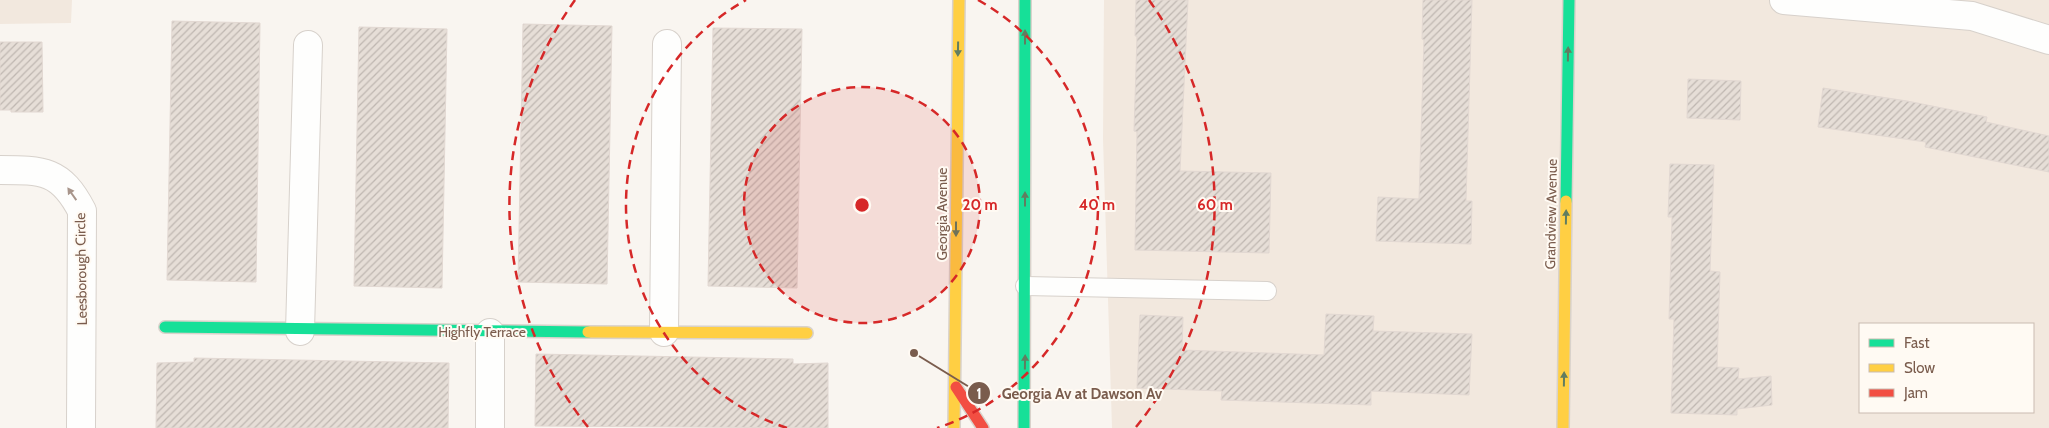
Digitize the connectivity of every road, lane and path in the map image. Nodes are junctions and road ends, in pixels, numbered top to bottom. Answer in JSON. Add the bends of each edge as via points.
{"nodes":[{"id":1,"x":959,"y":0,"type":"edge"},
{"id":2,"x":1025,"y":0,"type":"edge"},
{"id":3,"x":1569,"y":0,"type":"edge"},
{"id":4,"x":1784,"y":0,"type":"edge"},
{"id":5,"x":2049,"y":40,"type":"edge"},
{"id":6,"x":667,"y":44,"type":"dead end"},
{"id":7,"x":308,"y":45,"type":"dead end"},
{"id":8,"x":0,"y":170,"type":"edge"},
{"id":9,"x":1026,"y":286,"type":"junction"},
{"id":10,"x":1267,"y":291,"type":"dead end"},
{"id":11,"x":165,"y":327,"type":"dead end"},
{"id":12,"x":300,"y":330,"type":"junction"},
{"id":13,"x":664,"y":332,"type":"junction"},
{"id":14,"x":490,"y":333,"type":"junction"},
{"id":15,"x":807,"y":333,"type":"dead end"},
{"id":16,"x":956,"y":387,"type":"junction"},
{"id":17,"x":81,"y":428,"type":"edge"},
{"id":18,"x":490,"y":428,"type":"edge"},
{"id":19,"x":954,"y":428,"type":"edge"},
{"id":20,"x":982,"y":428,"type":"edge"},
{"id":21,"x":1024,"y":428,"type":"edge"},
{"id":22,"x":1563,"y":428,"type":"edge"}],
"edges":[{"from":1,"to":16,"type":"street","name":"Georgia Avenue","one_way":true},
{"from":9,"to":2,"type":"street","one_way":true},
{"from":22,"to":3,"type":"street","name":"Grandview Avenue","one_way":true},
{"from":4,"to":5,"type":"street","via":[[1972,16]]},
{"from":6,"to":13,"type":"street"},
{"from":7,"to":12,"type":"street"},
{"from":17,"to":8,"type":"street","name":"Leesborough Circle","one_way":true,"via":[[82,211],[74,194],[62,181],[36,170]]},
{"from":9,"to":10,"type":"lane"},
{"from":21,"to":9,"type":"street","one_way":true},
{"from":11,"to":12,"type":"street","name":"Highfly Terrace"},
{"from":12,"to":14,"type":"street","name":"Highfly Terrace"},
{"from":13,"to":14,"type":"street","name":"Highfly Terrace"},
{"from":13,"to":15,"type":"street","name":"Highfly Terrace"},
{"from":14,"to":18,"type":"street"},
{"from":16,"to":19,"type":"street","name":"Georgia Avenue"},
{"from":16,"to":20,"type":"street"}]}
